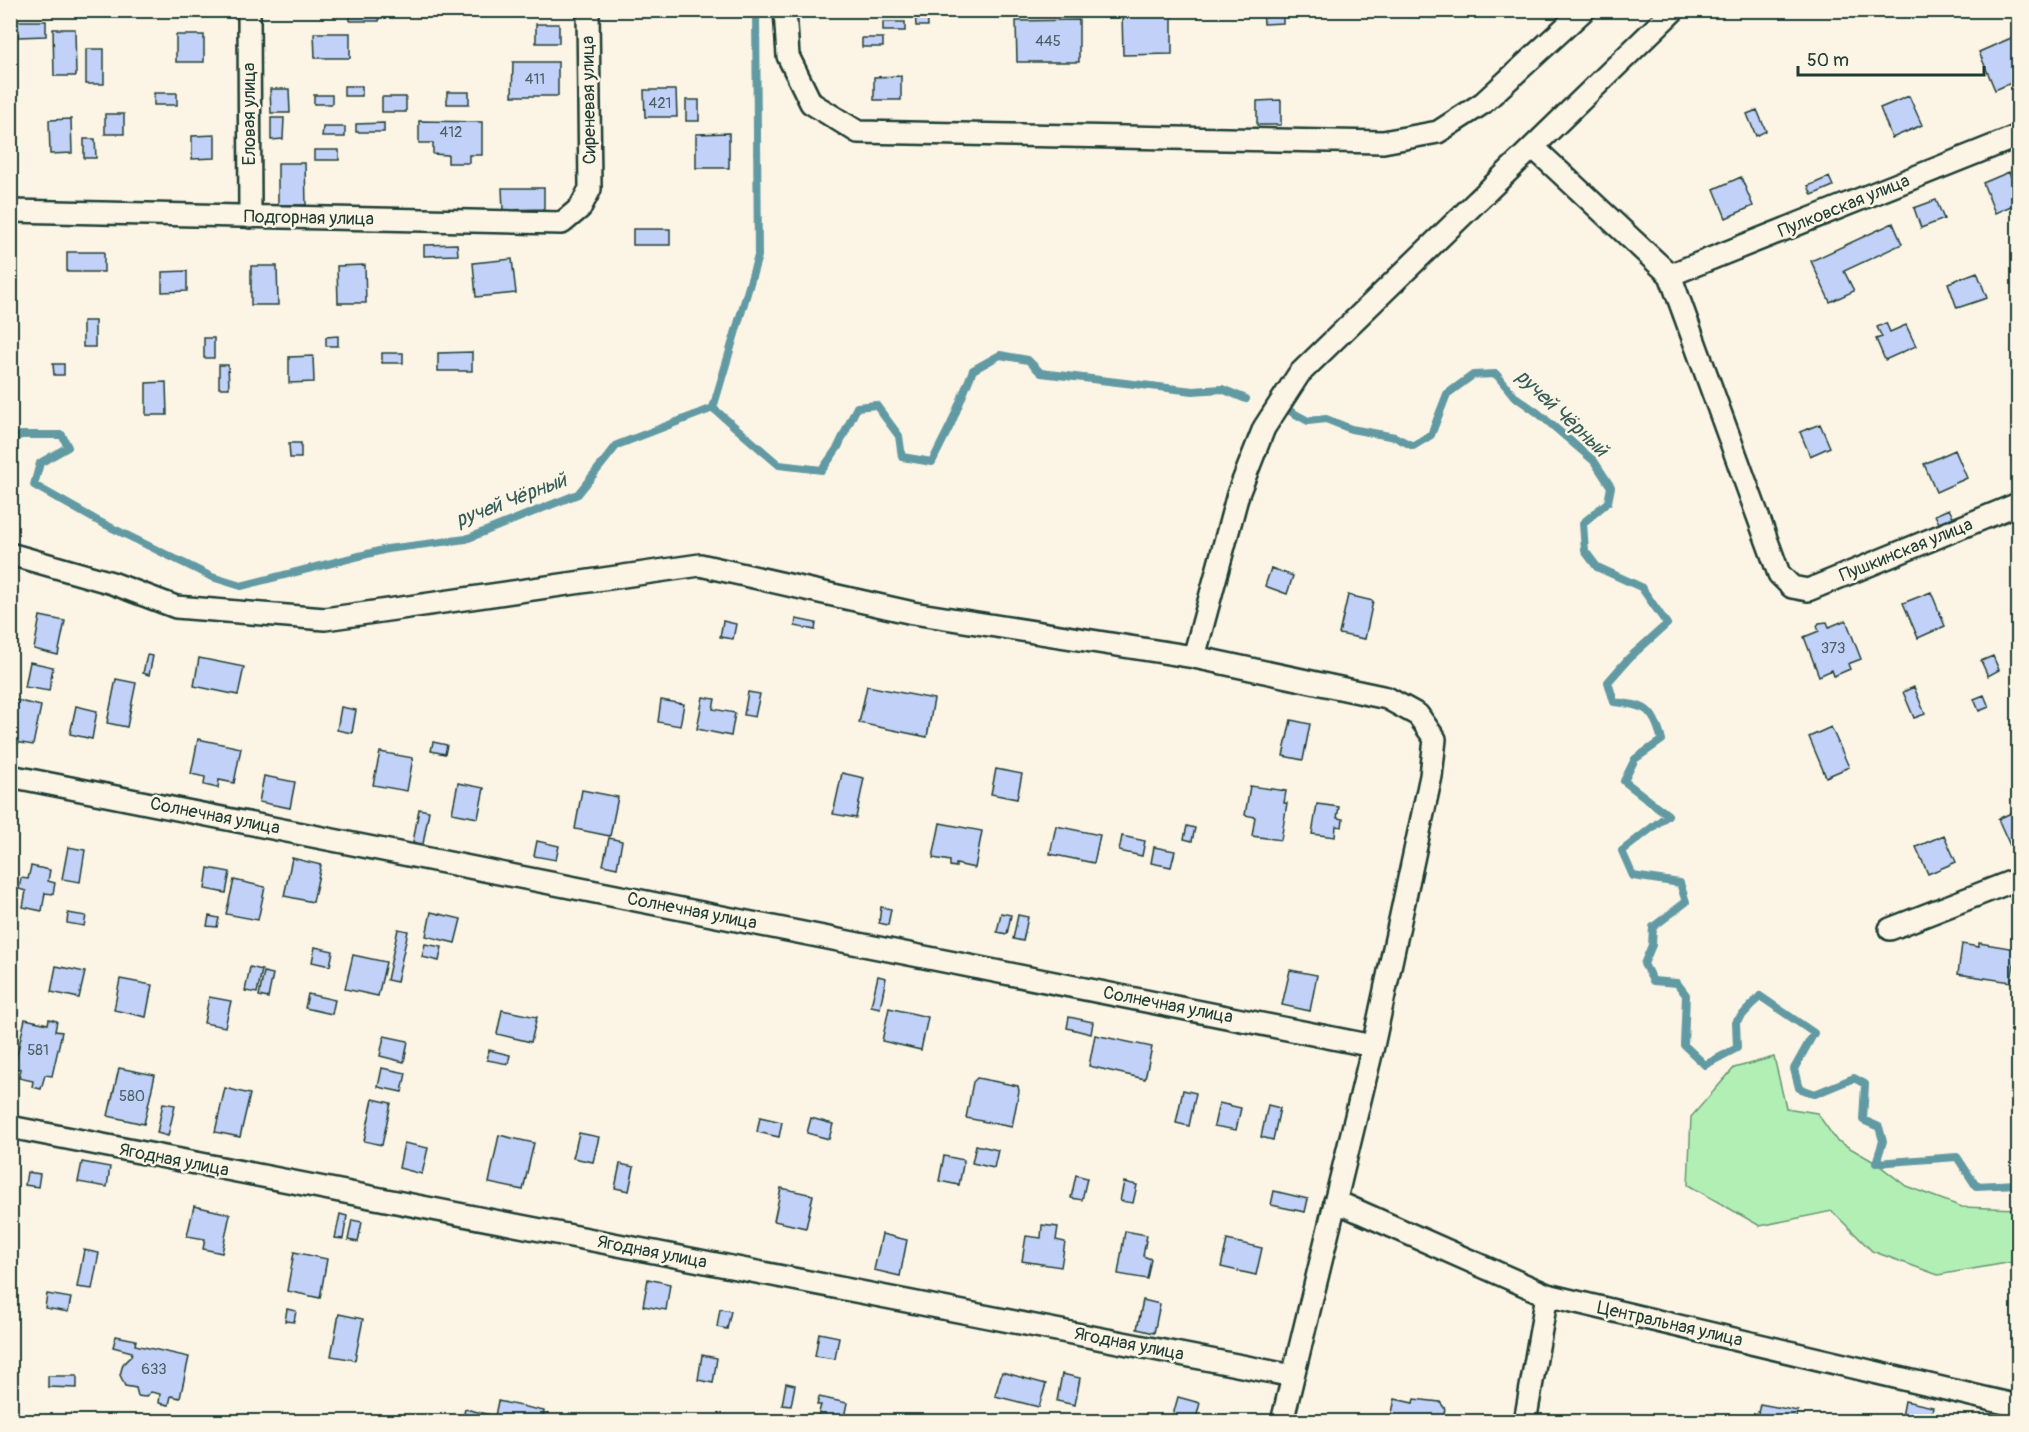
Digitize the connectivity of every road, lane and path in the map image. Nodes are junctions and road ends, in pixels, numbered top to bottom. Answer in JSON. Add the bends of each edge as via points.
{"nodes":[{"id":1,"x":249,"y":10,"type":"edge"},
{"id":2,"x":588,"y":10,"type":"edge"},
{"id":3,"x":785,"y":10,"type":"edge"},
{"id":4,"x":1584,"y":10,"type":"edge"},
{"id":5,"x":1674,"y":10,"type":"edge"},
{"id":6,"x":2019,"y":136,"type":"edge"},
{"id":7,"x":1533,"y":147,"type":"junction"},
{"id":8,"x":590,"y":189,"type":"joint"},
{"id":9,"x":10,"y":211,"type":"edge"},
{"id":10,"x":250,"y":217,"type":"junction"},
{"id":11,"x":1670,"y":275,"type":"junction"},
{"id":12,"x":2019,"y":504,"type":"edge"},
{"id":13,"x":10,"y":554,"type":"edge"},
{"id":14,"x":1194,"y":657,"type":"junction"},
{"id":15,"x":10,"y":776,"type":"edge"},
{"id":16,"x":2019,"y":879,"type":"edge"},
{"id":17,"x":1890,"y":929,"type":"dead end"},
{"id":18,"x":1372,"y":1046,"type":"junction"},
{"id":19,"x":10,"y":1127,"type":"edge"},
{"id":20,"x":1335,"y":1201,"type":"junction"},
{"id":21,"x":1547,"y":1295,"type":"junction"},
{"id":22,"x":1293,"y":1376,"type":"junction"},
{"id":23,"x":2019,"y":1406,"type":"edge"},
{"id":24,"x":1282,"y":1422,"type":"edge"},
{"id":25,"x":1525,"y":1422,"type":"edge"}],
"edges":[{"from":1,"to":10,"type":"street","name":"Еловая улица"},
{"from":2,"to":8,"type":"street","name":"Сиреневая улица"},
{"from":3,"to":4,"type":"street","via":[[788,57],[811,103],[858,132],[1383,142],[1438,132],[1483,103]]},
{"from":5,"to":7,"type":"street"},
{"from":6,"to":11,"type":"street","name":"Пулковская улица"},
{"from":7,"to":11,"type":"street"},
{"from":7,"to":14,"type":"street","via":[[1299,374],[1264,428],[1238,494]]},
{"from":8,"to":10,"type":"street","name":"Подгорная улица","via":[[580,208],[562,224]]},
{"from":9,"to":10,"type":"street","name":"Подгорная улица"},
{"from":11,"to":12,"type":"street","name":"Пушкинская улица","via":[[1779,574],[1792,587],[1808,590]]},
{"from":13,"to":14,"type":"street","via":[[112,583],[176,607],[325,619],[700,565],[914,613]]},
{"from":14,"to":18,"type":"street","via":[[1387,698],[1418,715],[1435,739],[1431,776]]},
{"from":15,"to":18,"type":"street","name":"Солнечная улица"},
{"from":16,"to":17,"type":"street"},
{"from":18,"to":20,"type":"street"},
{"from":19,"to":22,"type":"street","name":"Ягодная улица"},
{"from":20,"to":21,"type":"street","name":"Центральная улица"},
{"from":20,"to":22,"type":"street"},
{"from":21,"to":23,"type":"street","name":"Центральная улица"},
{"from":21,"to":25,"type":"street"},
{"from":22,"to":24,"type":"street"}]}
